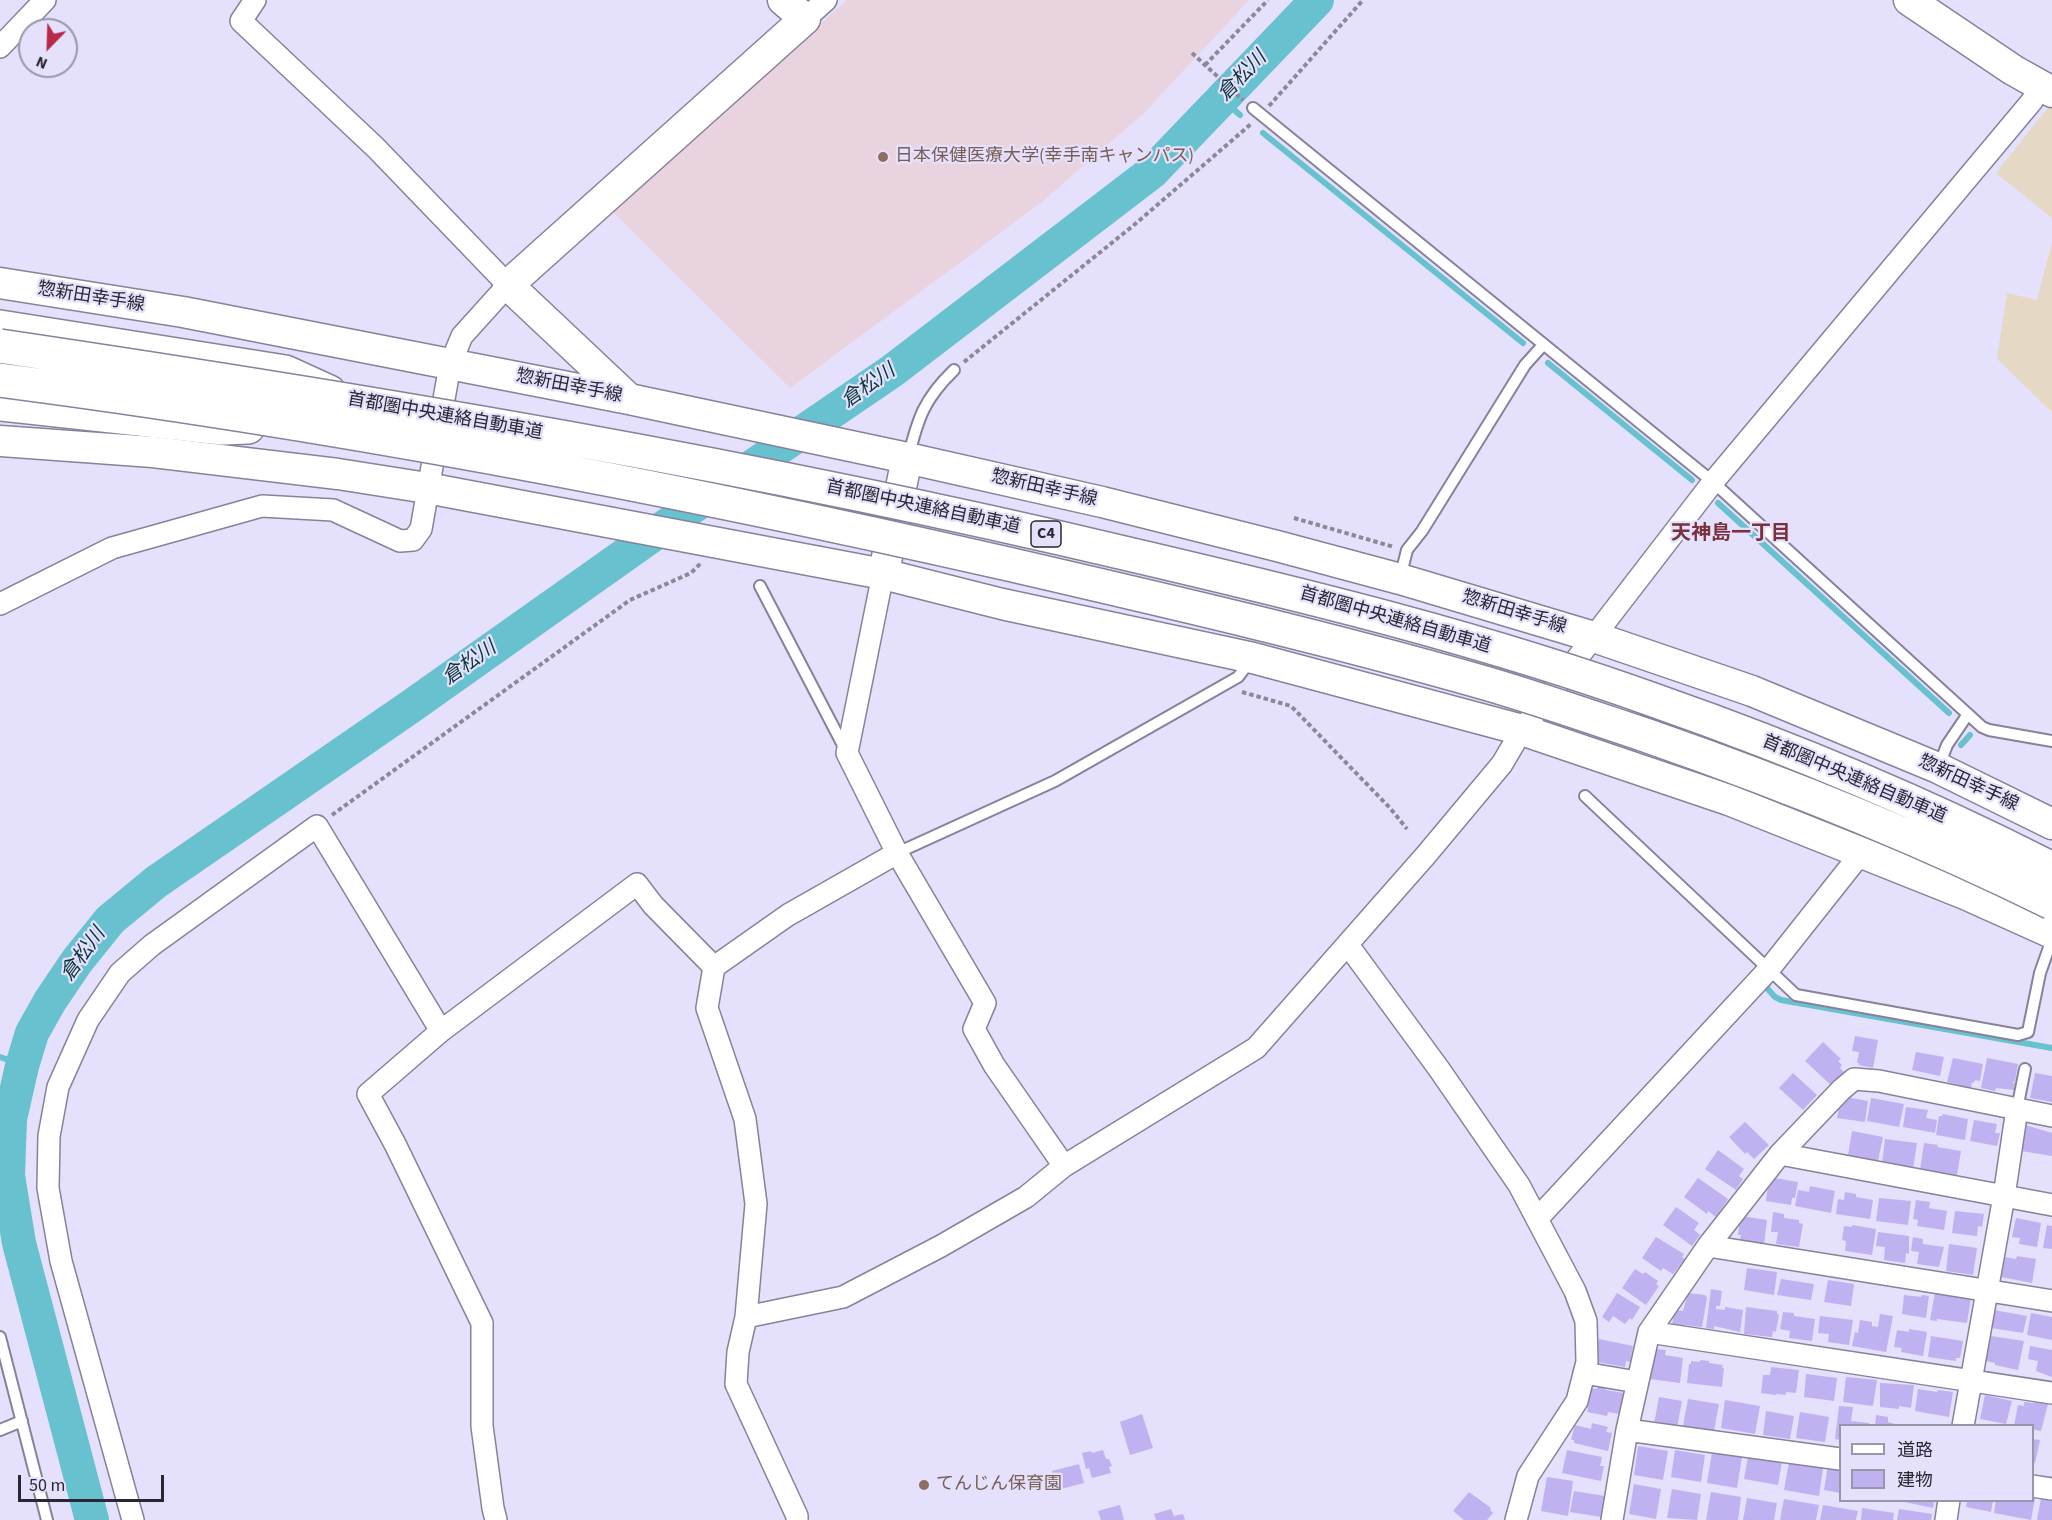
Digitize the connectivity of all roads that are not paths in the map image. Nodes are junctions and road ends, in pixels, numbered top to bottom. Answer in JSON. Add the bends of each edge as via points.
{"nodes":[{"id":1,"x":45,"y":0,"type":"edge"},
{"id":2,"x":255,"y":0,"type":"edge"},
{"id":3,"x":1909,"y":0,"type":"edge"},
{"id":4,"x":804,"y":6,"type":"edge"},
{"id":5,"x":0,"y":47,"type":"edge"},
{"id":6,"x":2046,"y":89,"type":"edge"},
{"id":7,"x":1257,"y":112,"type":"road end"},
{"id":8,"x":0,"y":284,"type":"edge"},
{"id":9,"x":508,"y":285,"type":"junction"},
{"id":10,"x":0,"y":327,"type":"edge"},
{"id":11,"x":1543,"y":345,"type":"junction"},
{"id":12,"x":0,"y":346,"type":"edge"},
{"id":13,"x":450,"y":364,"type":"junction"},
{"id":14,"x":954,"y":370,"type":"road end"},
{"id":15,"x":0,"y":380,"type":"edge"},
{"id":16,"x":346,"y":399,"type":"junction"},
{"id":17,"x":629,"y":399,"type":"junction"},
{"id":18,"x":0,"y":404,"type":"edge"},
{"id":19,"x":300,"y":425,"type":"junction"},
{"id":20,"x":0,"y":441,"type":"edge"},
{"id":21,"x":908,"y":458,"type":"junction"},
{"id":22,"x":1713,"y":482,"type":"junction"},
{"id":23,"x":427,"y":488,"type":"junction"},
{"id":24,"x":884,"y":574,"type":"junction"},
{"id":25,"x":1400,"y":579,"type":"junction"},
{"id":26,"x":760,"y":586,"type":"dead end"},
{"id":27,"x":0,"y":604,"type":"edge"},
{"id":28,"x":1594,"y":637,"type":"junction"},
{"id":29,"x":1253,"y":658,"type":"junction"},
{"id":30,"x":1968,"y":714,"type":"junction"},
{"id":31,"x":1522,"y":730,"type":"junction"},
{"id":32,"x":2052,"y":741,"type":"edge"},
{"id":33,"x":847,"y":753,"type":"junction"},
{"id":34,"x":1938,"y":768,"type":"junction"},
{"id":35,"x":1585,"y":796,"type":"dead end"},
{"id":36,"x":2052,"y":824,"type":"edge"},
{"id":37,"x":1862,"y":852,"type":"junction"},
{"id":38,"x":897,"y":853,"type":"junction"},
{"id":39,"x":2052,"y":868,"type":"edge"},
{"id":40,"x":2052,"y":903,"type":"edge"},
{"id":41,"x":2052,"y":933,"type":"edge"},
{"id":42,"x":2052,"y":939,"type":"edge"},
{"id":43,"x":1348,"y":945,"type":"junction"},
{"id":44,"x":714,"y":967,"type":"junction"},
{"id":45,"x":1770,"y":968,"type":"junction"},
{"id":46,"x":441,"y":1031,"type":"junction"},
{"id":47,"x":2025,"y":1069,"type":"dead end"},
{"id":48,"x":2017,"y":1109,"type":"junction"},
{"id":49,"x":2052,"y":1116,"type":"edge"},
{"id":50,"x":1780,"y":1154,"type":"junction"},
{"id":51,"x":1064,"y":1166,"type":"junction"},
{"id":52,"x":2004,"y":1196,"type":"junction"},
{"id":53,"x":2052,"y":1205,"type":"edge"},
{"id":54,"x":1537,"y":1219,"type":"junction"},
{"id":55,"x":1708,"y":1246,"type":"junction"},
{"id":56,"x":1987,"y":1291,"type":"junction"},
{"id":57,"x":2052,"y":1301,"type":"edge"},
{"id":58,"x":746,"y":1317,"type":"junction"},
{"id":59,"x":1648,"y":1332,"type":"junction"},
{"id":60,"x":0,"y":1337,"type":"edge"},
{"id":61,"x":1584,"y":1373,"type":"junction"},
{"id":62,"x":1637,"y":1382,"type":"junction"},
{"id":63,"x":1971,"y":1382,"type":"junction"},
{"id":64,"x":2052,"y":1393,"type":"edge"},
{"id":65,"x":22,"y":1421,"type":"junction"},
{"id":66,"x":1963,"y":1424,"type":"edge"},
{"id":67,"x":0,"y":1430,"type":"edge"},
{"id":68,"x":1627,"y":1430,"type":"junction"},
{"id":69,"x":1839,"y":1459,"type":"edge"},
{"id":70,"x":2034,"y":1486,"type":"edge"},
{"id":71,"x":2052,"y":1489,"type":"edge"},
{"id":72,"x":1949,"y":1502,"type":"edge"},
{"id":73,"x":47,"y":1520,"type":"edge"},
{"id":74,"x":133,"y":1520,"type":"edge"},
{"id":75,"x":496,"y":1520,"type":"edge"},
{"id":76,"x":797,"y":1520,"type":"edge"},
{"id":77,"x":1515,"y":1520,"type":"edge"},
{"id":78,"x":1612,"y":1520,"type":"edge"},
{"id":79,"x":1946,"y":1520,"type":"edge"}],
"edges":[{"from":1,"to":5,"type":"street"},
{"from":2,"to":9,"type":"street","via":[[241,21],[376,148]]},
{"from":3,"to":6,"type":"main road"},
{"from":4,"to":9,"type":"main road"},
{"from":6,"to":22,"type":"street"},
{"from":7,"to":11,"type":"lane"},
{"from":8,"to":13,"type":"main road","name":"惣新田幸手線","via":[[183,312]]},
{"from":9,"to":13,"type":"street","via":[[462,336]]},
{"from":9,"to":17,"type":"main road"},
{"from":10,"to":16,"type":"highway","via":[[285,372]]},
{"from":11,"to":22,"type":"lane"},
{"from":11,"to":25,"type":"lane","via":[[1525,365],[1407,550]]},
{"from":12,"to":16,"type":"highway","name":"首都圏中央連絡自動車道","number":"C4","bridge":true},
{"from":13,"to":17,"type":"main road","name":"惣新田幸手線"},
{"from":13,"to":23,"type":"street"},
{"from":14,"to":21,"type":"lane","via":[[928,399]]},
{"from":15,"to":19,"type":"highway","name":"首都圏中央連絡自動車道","number":"C4","bridge":true},
{"from":16,"to":39,"type":"highway","name":"首都圏中央連絡自動車道","number":"C4","bridge":true,"via":[[782,478],[983,519],[1284,590],[1503,651],[1657,701],[1835,769]]},
{"from":17,"to":21,"type":"main road","name":"惣新田幸手線"},
{"from":18,"to":19,"type":"highway","bridge":true,"via":[[222,428]]},
{"from":19,"to":40,"type":"highway","name":"首都圏中央連絡自動車道","number":"C4","bridge":true,"via":[[487,457],[908,541],[1301,634],[1488,684],[1738,767],[1975,865]]},
{"from":20,"to":23,"type":"main road","via":[[153,452]]},
{"from":21,"to":24,"type":"main road"},
{"from":21,"to":25,"type":"main road","name":"惣新田幸手線","via":[[1102,502]]},
{"from":22,"to":28,"type":"street"},
{"from":22,"to":30,"type":"lane"},
{"from":23,"to":24,"type":"main road"},
{"from":23,"to":27,"type":"street","via":[[421,529],[413,540],[400,541],[333,510],[262,506],[112,548]]},
{"from":24,"to":29,"type":"main road","via":[[1002,604]]},
{"from":24,"to":33,"type":"street"},
{"from":25,"to":28,"type":"main road","name":"惣新田幸手線"},
{"from":26,"to":33,"type":"lane"},
{"from":28,"to":31,"type":"street"},
{"from":28,"to":34,"type":"main road","name":"惣新田幸手線","via":[[1752,691]]},
{"from":29,"to":31,"type":"main road"},
{"from":29,"to":38,"type":"lane","via":[[1238,677],[1055,782]]},
{"from":30,"to":32,"type":"lane","via":[[1982,727]]},
{"from":30,"to":34,"type":"lane","via":[[1947,745]]},
{"from":31,"to":37,"type":"main road","via":[[1729,800]]},
{"from":31,"to":43,"type":"street","via":[[1502,764]]},
{"from":33,"to":38,"type":"street"},
{"from":34,"to":36,"type":"main road","name":"惣新田幸手線"},
{"from":35,"to":45,"type":"lane"},
{"from":37,"to":41,"type":"main road"},
{"from":37,"to":45,"type":"street"},
{"from":38,"to":44,"type":"street","via":[[788,915]]},
{"from":38,"to":51,"type":"street","via":[[985,1004],[974,1029],[994,1065]]},
{"from":42,"to":45,"type":"lane","via":[[2040,973],[2028,1032],[2018,1035],[1796,995]]},
{"from":43,"to":51,"type":"street","via":[[1256,1048]]},
{"from":43,"to":54,"type":"street","via":[[1513,1175]]},
{"from":44,"to":46,"type":"street","via":[[637,885]]},
{"from":44,"to":58,"type":"street","via":[[707,1008],[745,1119],[756,1204]]},
{"from":45,"to":54,"type":"street"},
{"from":46,"to":74,"type":"street","via":[[316,826],[152,945],[120,973],[88,1020],[58,1087],[49,1136],[48,1188],[61,1261]]},
{"from":46,"to":75,"type":"street","via":[[368,1094],[482,1323],[482,1426]]},
{"from":47,"to":48,"type":"lane"},
{"from":48,"to":49,"type":"street"},
{"from":48,"to":50,"type":"street","via":[[1854,1079]]},
{"from":48,"to":52,"type":"street"},
{"from":50,"to":52,"type":"street"},
{"from":50,"to":55,"type":"street"},
{"from":51,"to":58,"type":"street","via":[[1026,1197],[843,1297]]},
{"from":52,"to":53,"type":"street"},
{"from":52,"to":56,"type":"street"},
{"from":54,"to":61,"type":"street","via":[[1575,1291],[1586,1321]]},
{"from":55,"to":56,"type":"street"},
{"from":55,"to":59,"type":"street"},
{"from":56,"to":57,"type":"street"},
{"from":56,"to":63,"type":"street"},
{"from":58,"to":76,"type":"street","via":[[736,1384]]},
{"from":59,"to":62,"type":"street"},
{"from":59,"to":63,"type":"street"},
{"from":60,"to":65,"type":"lane"},
{"from":61,"to":62,"type":"street"},
{"from":61,"to":77,"type":"street","via":[[1576,1401],[1528,1476]]},
{"from":62,"to":68,"type":"street"},
{"from":63,"to":64,"type":"street"},
{"from":63,"to":66,"type":"street"},
{"from":65,"to":67,"type":"lane"},
{"from":65,"to":73,"type":"lane"},
{"from":68,"to":69,"type":"street"},
{"from":68,"to":78,"type":"street"},
{"from":70,"to":71,"type":"street"},
{"from":72,"to":79,"type":"street"}]}
